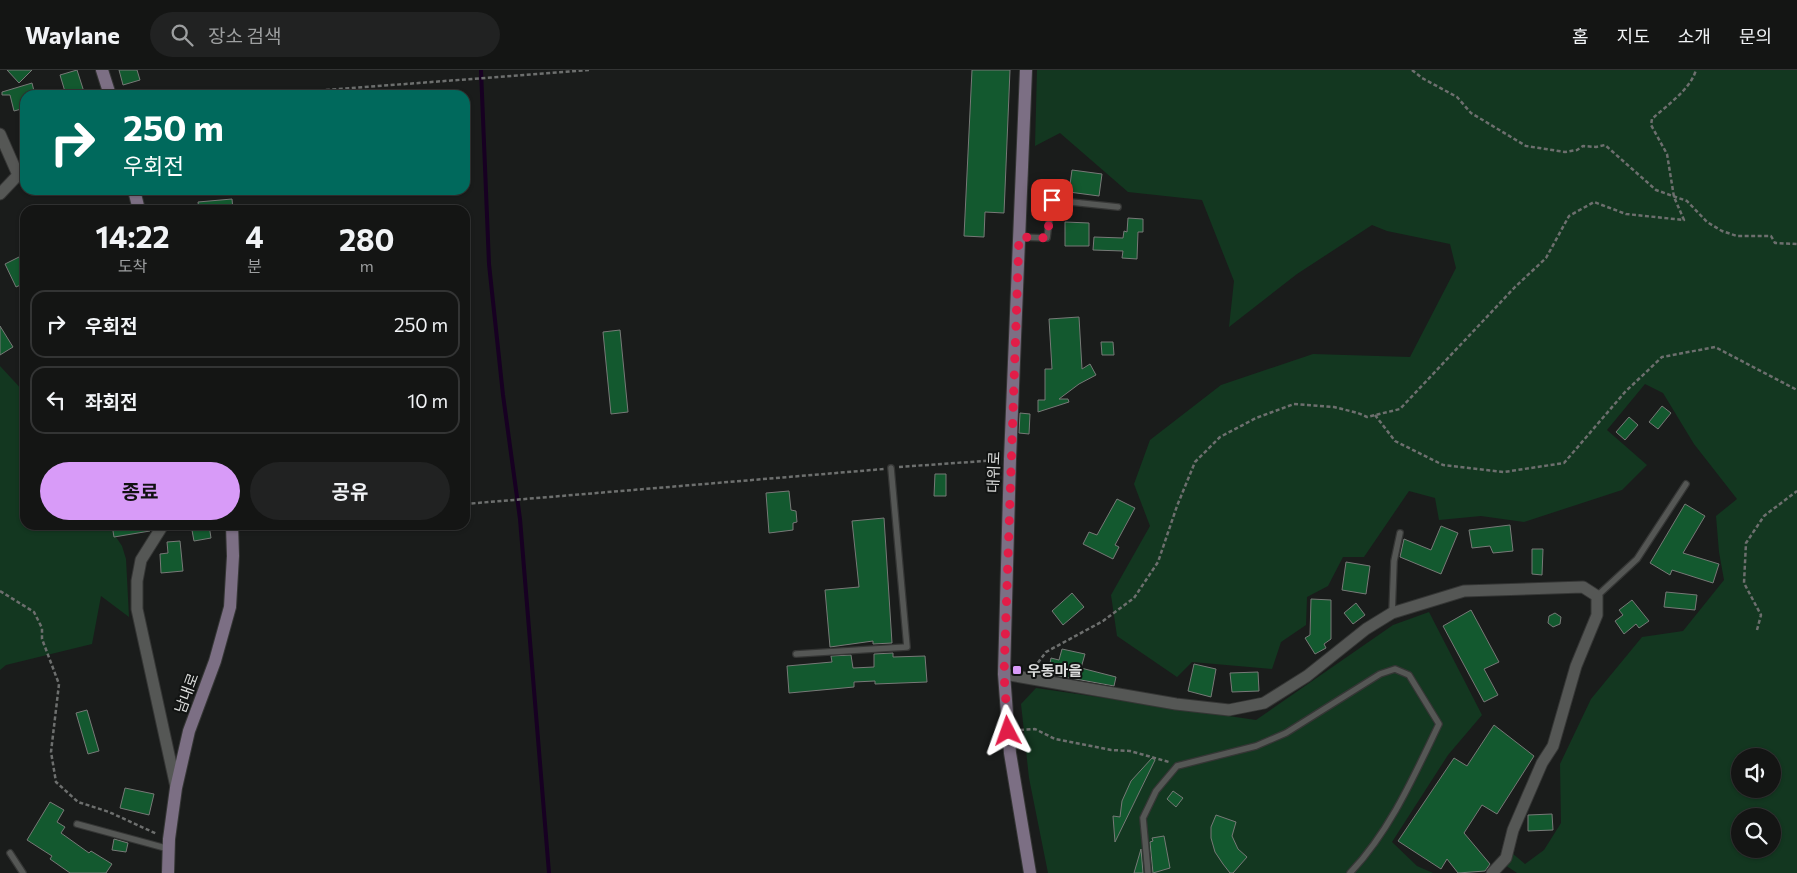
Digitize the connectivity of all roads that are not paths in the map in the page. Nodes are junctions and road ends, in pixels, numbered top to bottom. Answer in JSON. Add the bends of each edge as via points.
{"nodes":[{"id":1,"x":102,"y":70,"type":"edge"},
{"id":2,"x":1026,"y":70,"type":"edge"},
{"id":3,"x":108,"y":90,"type":"edge"},
{"id":4,"x":0,"y":134,"type":"edge"},
{"id":5,"x":0,"y":194,"type":"edge"},
{"id":6,"x":1118,"y":207,"type":"dead end"},
{"id":7,"x":1019,"y":237,"type":"junction"},
{"id":8,"x":891,"y":468,"type":"road end"},
{"id":9,"x":1686,"y":484,"type":"dead end"},
{"id":10,"x":160,"y":530,"type":"edge"},
{"id":11,"x":232,"y":530,"type":"edge"},
{"id":12,"x":1400,"y":533,"type":"dead end"},
{"id":13,"x":1596,"y":596,"type":"junction"},
{"id":14,"x":1392,"y":613,"type":"junction"},
{"id":15,"x":796,"y":654,"type":"dead end"},
{"id":16,"x":1004,"y":674,"type":"junction"},
{"id":17,"x":176,"y":788,"type":"junction"},
{"id":18,"x":77,"y":824,"type":"dead end"},
{"id":19,"x":169,"y":844,"type":"junction"},
{"id":20,"x":10,"y":853,"type":"dead end"},
{"id":21,"x":24,"y":873,"type":"edge"},
{"id":22,"x":168,"y":873,"type":"edge"},
{"id":23,"x":1030,"y":873,"type":"edge"},
{"id":24,"x":1148,"y":873,"type":"edge"},
{"id":25,"x":1350,"y":873,"type":"edge"},
{"id":26,"x":1492,"y":873,"type":"edge"}],
"edges":[{"from":1,"to":3,"type":"main road"},
{"from":2,"to":7,"type":"main road","name":"대위로"},
{"from":4,"to":5,"type":"street","via":[[18,175]]},
{"from":6,"to":7,"type":"lane","via":[[1052,200],[1047,238]]},
{"from":7,"to":16,"type":"main road","name":"대위로"},
{"from":8,"to":15,"type":"lane","via":[[906,647]]},
{"from":9,"to":13,"type":"lane","via":[[1637,559]]},
{"from":10,"to":17,"type":"street","via":[[141,560],[137,609]]},
{"from":11,"to":17,"type":"main road","name":"남내로","via":[[230,608],[215,661],[189,731]]},
{"from":12,"to":14,"type":"lane","via":[[1394,562]]},
{"from":13,"to":14,"type":"street","via":[[1583,587],[1464,592]]},
{"from":13,"to":26,"type":"street","via":[[1597,615],[1576,666],[1552,746],[1513,830],[1506,858]]},
{"from":14,"to":16,"type":"street","via":[[1366,629],[1308,676],[1264,703],[1229,710]]},
{"from":16,"to":23,"type":"main road","name":"대위로","via":[[1010,753]]},
{"from":17,"to":19,"type":"main road","name":"남내로"},
{"from":18,"to":19,"type":"lane"},
{"from":19,"to":22,"type":"main road","name":"남내로"},
{"from":20,"to":21,"type":"lane"},
{"from":24,"to":25,"type":"lane","via":[[1144,818],[1156,791],[1178,766],[1256,746],[1286,733],[1380,674],[1395,669],[1409,675],[1439,724],[1406,792],[1370,852]]}]}
